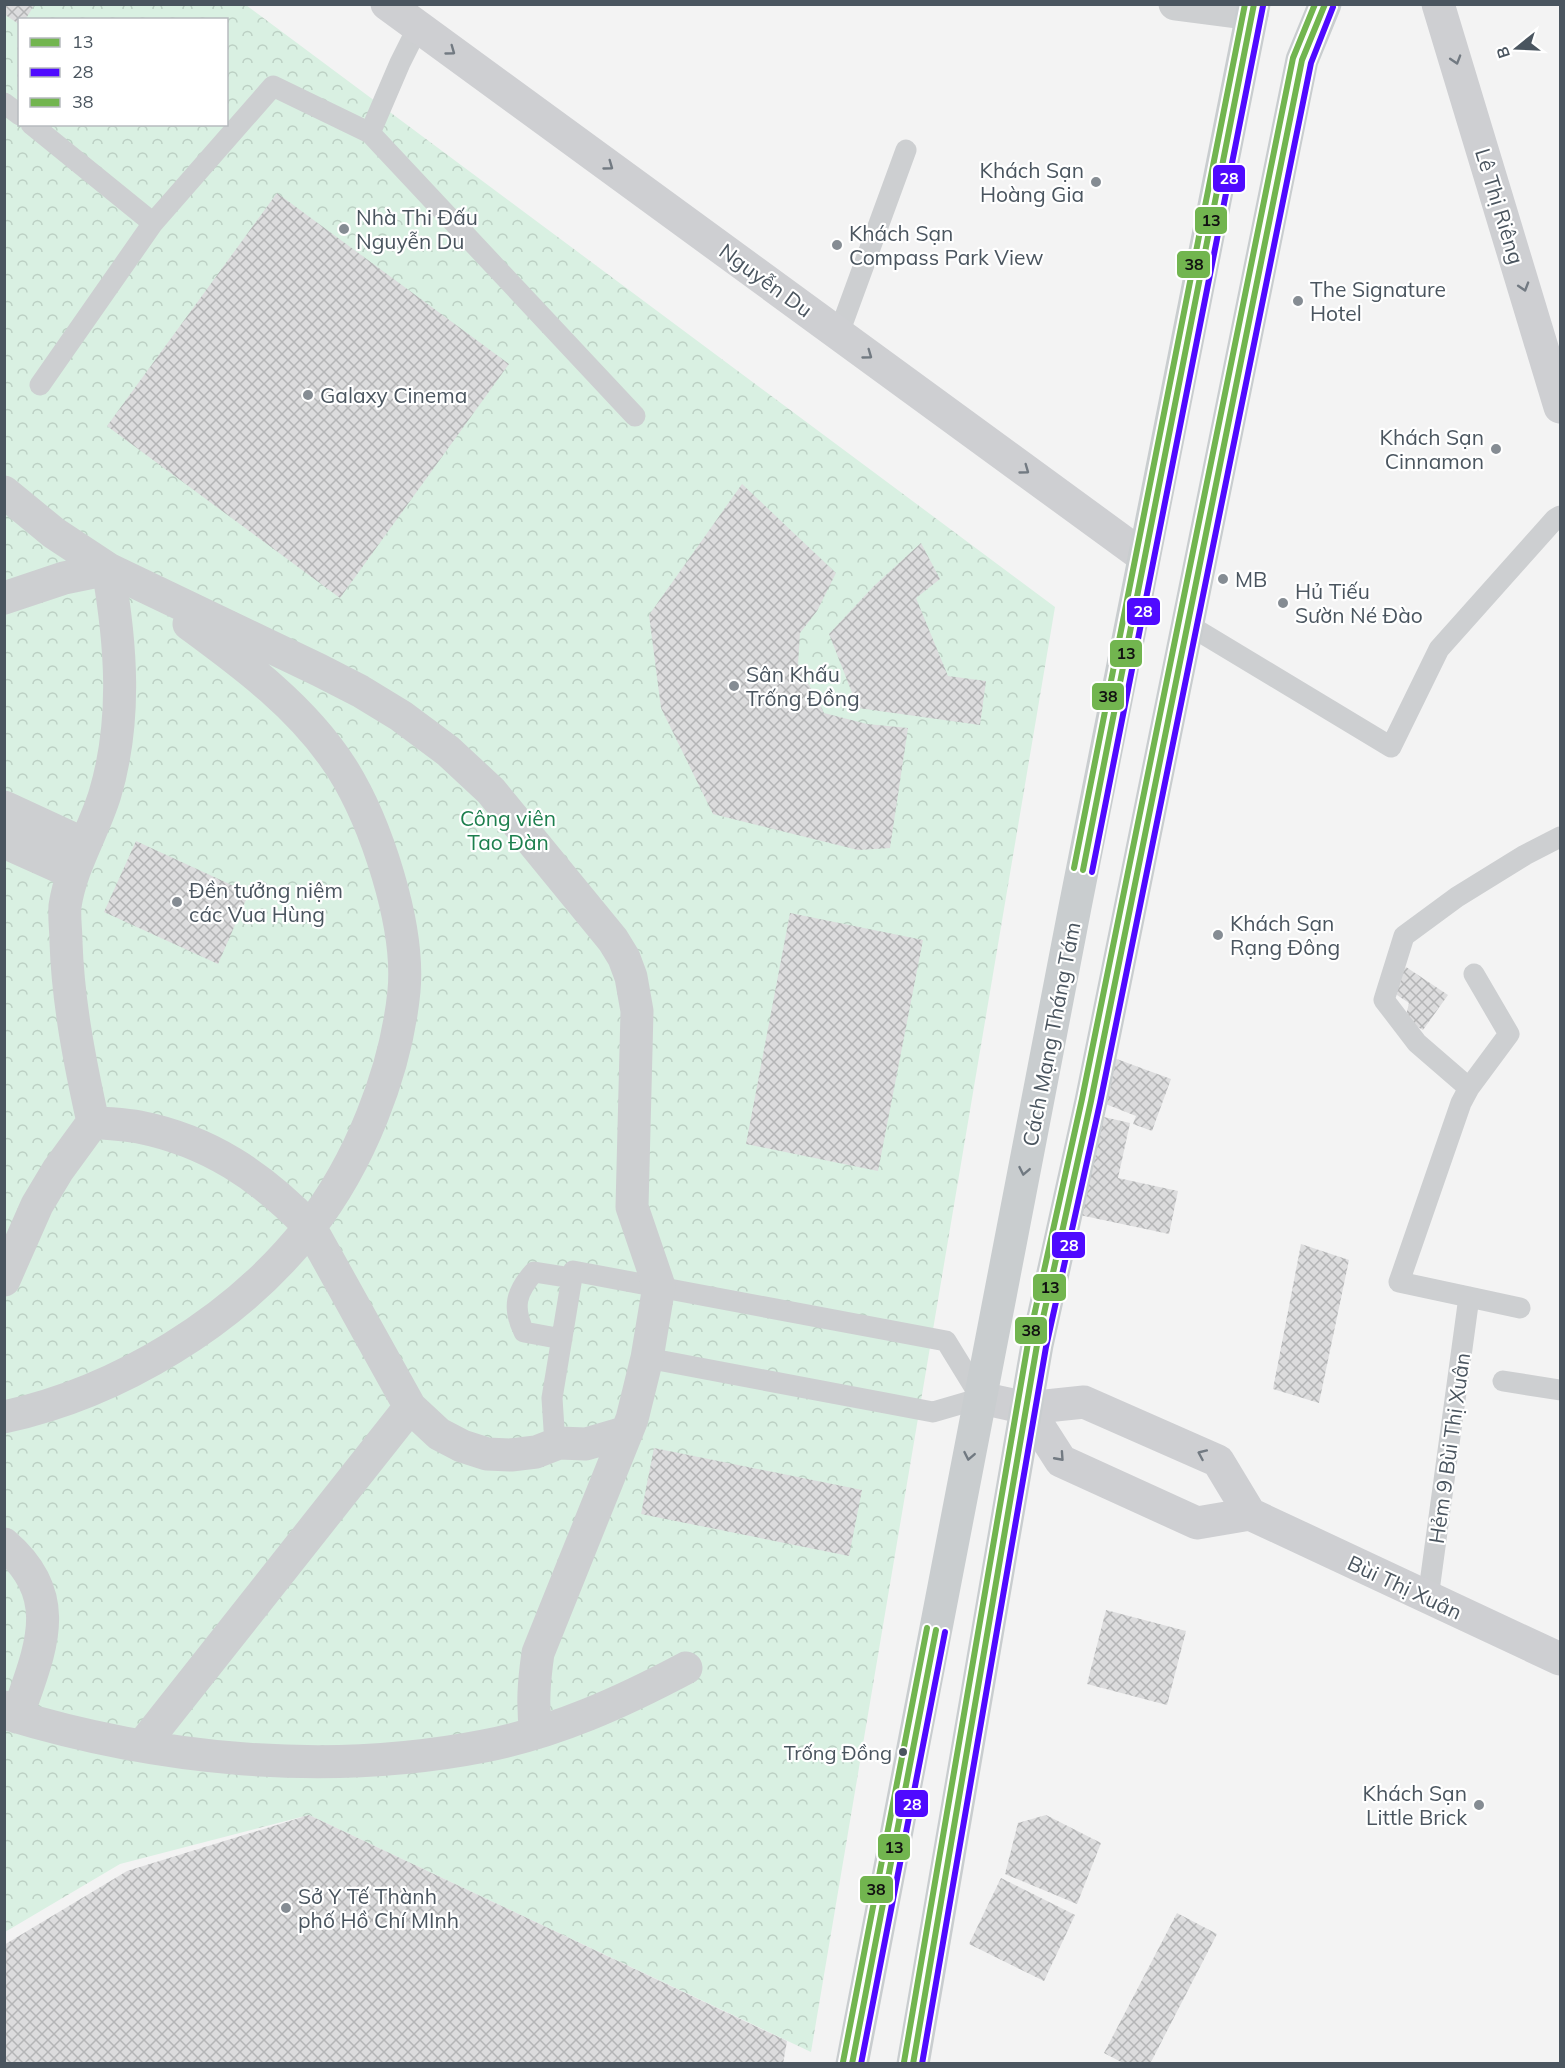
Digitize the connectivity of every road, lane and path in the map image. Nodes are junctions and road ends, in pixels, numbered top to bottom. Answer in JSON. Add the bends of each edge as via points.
{"nodes":[{"id":1,"x":387,"y":4,"type":"edge"},
{"id":2,"x":1175,"y":4,"type":"edge"},
{"id":3,"x":1325,"y":4,"type":"edge"},
{"id":4,"x":1438,"y":4,"type":"edge"},
{"id":5,"x":1253,"y":9,"type":"edge"},
{"id":6,"x":418,"y":27,"type":"junction"},
{"id":7,"x":4,"y":103,"type":"edge"},
{"id":8,"x":18,"y":114,"type":"edge"},
{"id":9,"x":33,"y":126,"type":"edge"},
{"id":10,"x":370,"y":134,"type":"junction"},
{"id":11,"x":906,"y":150,"type":"dead end"},
{"id":12,"x":153,"y":224,"type":"junction"},
{"id":13,"x":839,"y":333,"type":"junction"},
{"id":14,"x":40,"y":385,"type":"dead end"},
{"id":15,"x":1560,"y":407,"type":"edge"},
{"id":16,"x":635,"y":416,"type":"dead end"},
{"id":17,"x":4,"y":492,"type":"edge"},
{"id":18,"x":1560,"y":516,"type":"edge"},
{"id":19,"x":1144,"y":557,"type":"junction"},
{"id":20,"x":108,"y":569,"type":"junction"},
{"id":21,"x":4,"y":598,"type":"edge"},
{"id":22,"x":1187,"y":624,"type":"junction"},
{"id":23,"x":4,"y":807,"type":"edge"},
{"id":24,"x":1560,"y":837,"type":"edge"},
{"id":25,"x":4,"y":842,"type":"edge"},
{"id":26,"x":79,"y":858,"type":"junction"},
{"id":27,"x":1474,"y":974,"type":"dead end"},
{"id":28,"x":1469,"y":1088,"type":"junction"},
{"id":29,"x":93,"y":1122,"type":"junction"},
{"id":30,"x":310,"y":1227,"type":"junction"},
{"id":31,"x":572,"y":1278,"type":"junction"},
{"id":32,"x":4,"y":1280,"type":"edge"},
{"id":33,"x":659,"y":1286,"type":"junction"},
{"id":34,"x":1469,"y":1297,"type":"junction"},
{"id":35,"x":1520,"y":1308,"type":"dead end"},
{"id":36,"x":562,"y":1339,"type":"junction"},
{"id":37,"x":646,"y":1358,"type":"junction"},
{"id":38,"x":1503,"y":1381,"type":"dead end"},
{"id":39,"x":1560,"y":1390,"type":"edge"},
{"id":40,"x":981,"y":1398,"type":"junction"},
{"id":41,"x":410,"y":1407,"type":"junction"},
{"id":42,"x":1028,"y":1408,"type":"junction"},
{"id":43,"x":4,"y":1417,"type":"edge"},
{"id":44,"x":627,"y":1432,"type":"junction"},
{"id":45,"x":559,"y":1443,"type":"junction"},
{"id":46,"x":1250,"y":1514,"type":"junction"},
{"id":47,"x":4,"y":1544,"type":"edge"},
{"id":48,"x":1428,"y":1598,"type":"junction"},
{"id":49,"x":1560,"y":1659,"type":"edge"},
{"id":50,"x":686,"y":1668,"type":"dead end"},
{"id":51,"x":9,"y":1712,"type":"edge"},
{"id":52,"x":536,"y":1733,"type":"junction"},
{"id":53,"x":141,"y":1746,"type":"junction"},
{"id":54,"x":852,"y":2064,"type":"edge"},
{"id":55,"x":913,"y":2064,"type":"edge"}],
"edges":[{"from":1,"to":6,"type":"street","name":"Nguyễn Du"},
{"from":2,"to":5,"type":"street"},
{"from":3,"to":22,"type":"main road","via":[[1302,60]]},
{"from":4,"to":15,"type":"street","name":"Lê Thị Riêng","one_way":true},
{"from":5,"to":19,"type":"main road","name":"Cách Mạng Tháng Tám"},
{"from":6,"to":10,"type":"lane"},
{"from":6,"to":13,"type":"street","name":"Nguyễn Du","one_way":true},
{"from":7,"to":8,"type":"lane"},
{"from":9,"to":12,"type":"lane"},
{"from":10,"to":12,"type":"lane","via":[[273,86]]},
{"from":10,"to":16,"type":"lane"},
{"from":11,"to":13,"type":"lane"},
{"from":12,"to":14,"type":"lane"},
{"from":13,"to":19,"type":"street","name":"Nguyễn Du","one_way":true},
{"from":17,"to":20,"type":"street","via":[[54,533]]},
{"from":18,"to":22,"type":"lane","via":[[1439,649],[1391,747]]},
{"from":19,"to":40,"type":"main road","name":"Cách Mạng Tháng Tám","one_way":true},
{"from":20,"to":21,"type":"street","via":[[64,578]]},
{"from":20,"to":26,"type":"street","via":[[118,650],[119,725],[104,796]]},
{"from":20,"to":30,"type":"street","via":[[218,645],[269,687],[320,738],[363,806],[392,889],[404,989],[397,1036],[364,1134],[340,1182]]},
{"from":20,"to":33,"type":"street","via":[[319,670],[401,716],[491,791],[613,940],[631,977],[637,1011],[632,1207]]},
{"from":22,"to":42,"type":"main road","via":[[1091,1101],[1037,1345]]},
{"from":23,"to":26,"type":"street"},
{"from":24,"to":28,"type":"lane","via":[[1457,897],[1404,936],[1384,1000],[1417,1043]]},
{"from":25,"to":26,"type":"street"},
{"from":26,"to":29,"type":"street","via":[[65,908],[66,956]]},
{"from":27,"to":28,"type":"lane","via":[[1509,1034]]},
{"from":28,"to":34,"type":"lane","via":[[1399,1282]]},
{"from":29,"to":30,"type":"street","via":[[138,1127],[203,1147],[261,1181]]},
{"from":29,"to":32,"type":"street","via":[[37,1205]]},
{"from":30,"to":41,"type":"street"},
{"from":30,"to":43,"type":"street","via":[[243,1295],[167,1351],[77,1395]]},
{"from":31,"to":33,"type":"lane","via":[[573,1271]]},
{"from":31,"to":36,"type":"lane"},
{"from":31,"to":36,"type":"lane","via":[[534,1272],[518,1298],[517,1310],[524,1332]]},
{"from":33,"to":37,"type":"street"},
{"from":33,"to":40,"type":"lane","via":[[946,1341]]},
{"from":34,"to":35,"type":"lane"},
{"from":34,"to":48,"type":"lane","name":"Hẻm 9 Bùi Thị Xuân"},
{"from":36,"to":45,"type":"lane","via":[[552,1398]]},
{"from":37,"to":40,"type":"lane","via":[[933,1412]]},
{"from":37,"to":44,"type":"street"},
{"from":38,"to":39,"type":"lane"},
{"from":40,"to":42,"type":"street"},
{"from":40,"to":54,"type":"main road","name":"Cách Mạng Tháng Tám","one_way":true},
{"from":41,"to":45,"type":"street","via":[[439,1434],[487,1454],[536,1452]]},
{"from":41,"to":53,"type":"street"},
{"from":46,"to":42,"type":"street","one_way":true,"via":[[1218,1461],[1084,1402]]},
{"from":42,"to":46,"type":"street","one_way":true,"via":[[1061,1461],[1197,1523]]},
{"from":42,"to":55,"type":"main road"},
{"from":44,"to":45,"type":"street","via":[[586,1444]]},
{"from":44,"to":52,"type":"street","via":[[538,1653],[533,1685]]},
{"from":46,"to":48,"type":"street","name":"Bùi Thị Xuân"},
{"from":47,"to":51,"type":"street","via":[[29,1570],[38,1588],[44,1627],[40,1646]]},
{"from":48,"to":49,"type":"street","name":"Bùi Thị Xuân"},
{"from":50,"to":52,"type":"street","via":[[638,1694]]},
{"from":51,"to":53,"type":"street","via":[[79,1734]]},
{"from":52,"to":53,"type":"street","via":[[434,1754],[323,1761],[205,1755]]}]}
